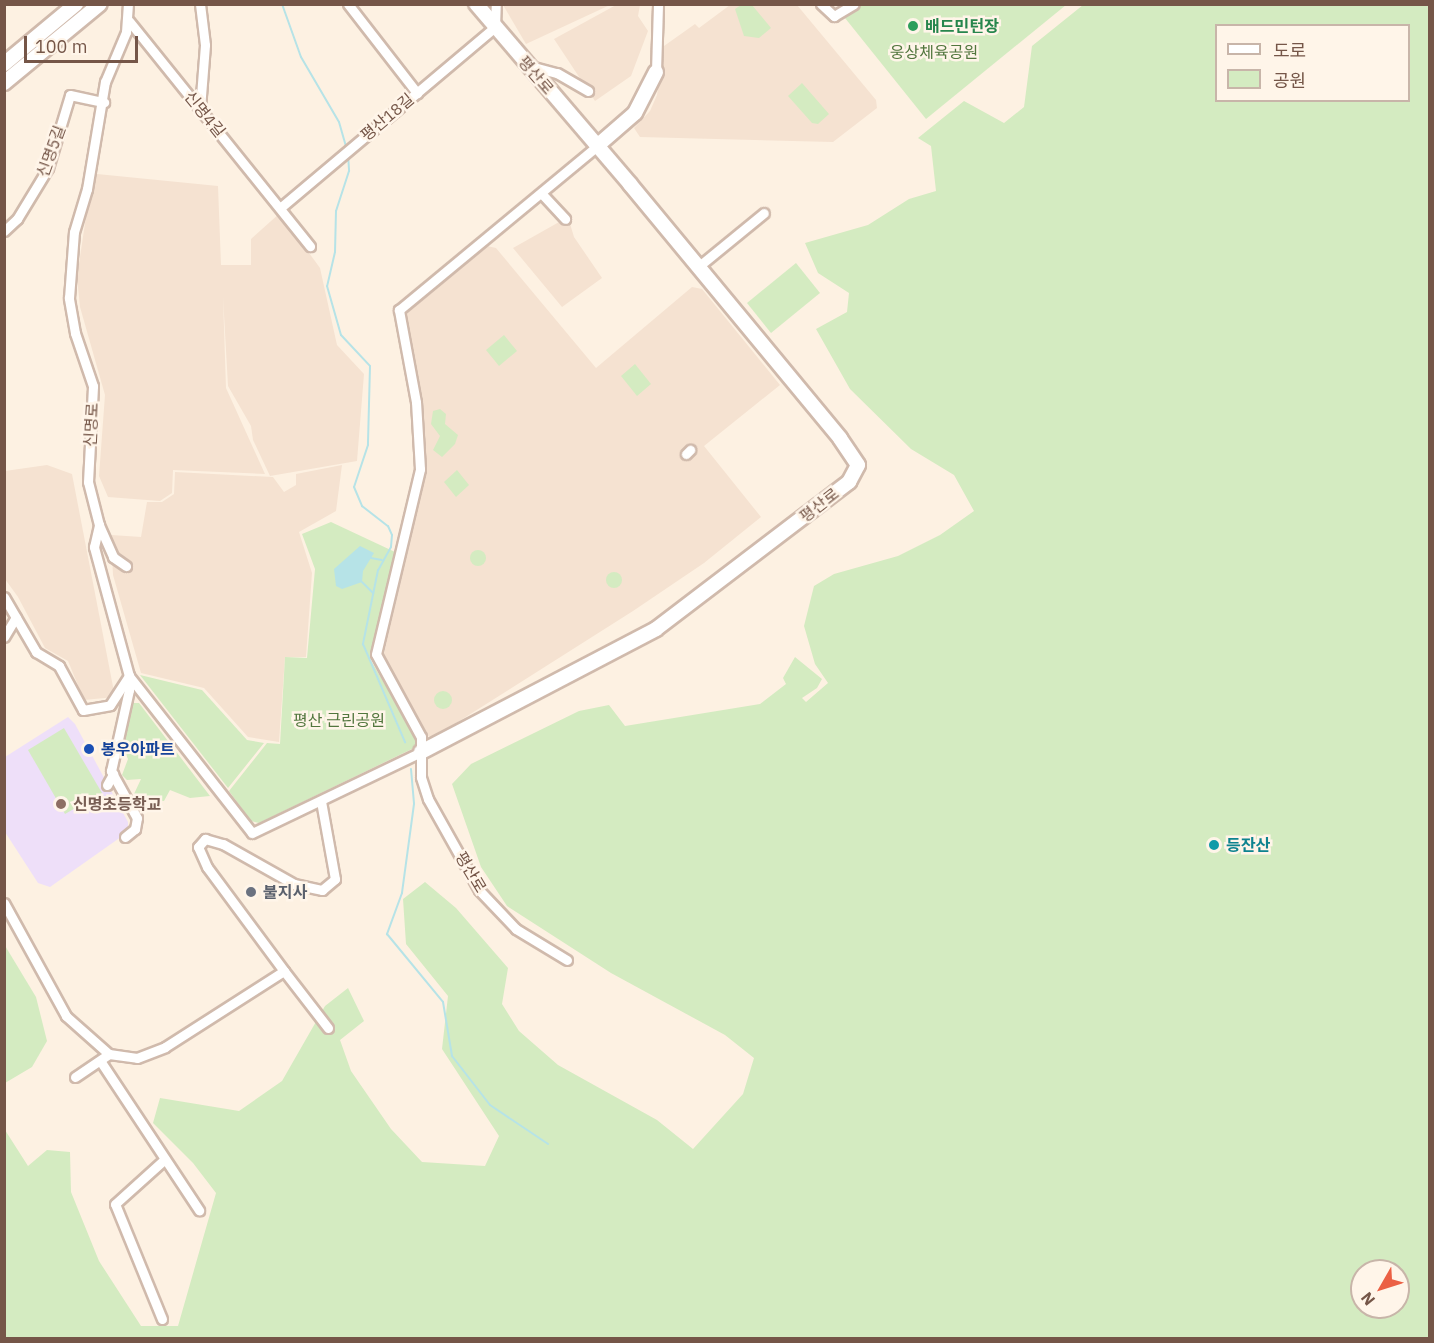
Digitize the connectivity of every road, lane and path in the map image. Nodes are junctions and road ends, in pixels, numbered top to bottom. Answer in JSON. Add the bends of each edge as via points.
{"nodes":[{"id":1,"x":76,"y":4,"type":"edge"},
{"id":2,"x":128,"y":4,"type":"edge"},
{"id":3,"x":200,"y":4,"type":"edge"},
{"id":4,"x":348,"y":4,"type":"edge"},
{"id":5,"x":476,"y":4,"type":"edge"},
{"id":6,"x":496,"y":4,"type":"edge"},
{"id":7,"x":658,"y":4,"type":"edge"},
{"id":8,"x":821,"y":4,"type":"edge"},
{"id":9,"x":854,"y":4,"type":"edge"},
{"id":10,"x":96,"y":6,"type":"edge"},
{"id":11,"x":129,"y":21,"type":"junction"},
{"id":12,"x":495,"y":27,"type":"junction"},
{"id":13,"x":4,"y":64,"type":"edge"},
{"id":14,"x":528,"y":65,"type":"junction"},
{"id":15,"x":656,"y":72,"type":"joint"},
{"id":16,"x":4,"y":83,"type":"edge"},
{"id":17,"x":588,"y":91,"type":"dead end"},
{"id":18,"x":417,"y":93,"type":"junction"},
{"id":19,"x":104,"y":102,"type":"junction"},
{"id":20,"x":200,"y":108,"type":"junction"},
{"id":21,"x":597,"y":146,"type":"junction"},
{"id":22,"x":542,"y":194,"type":"junction"},
{"id":23,"x":280,"y":208,"type":"junction"},
{"id":24,"x":764,"y":213,"type":"dead end"},
{"id":25,"x":565,"y":219,"type":"dead end"},
{"id":26,"x":4,"y":231,"type":"edge"},
{"id":27,"x":309,"y":246,"type":"dead end"},
{"id":28,"x":698,"y":267,"type":"junction"},
{"id":29,"x":99,"y":525,"type":"junction"},
{"id":30,"x":97,"y":538,"type":"junction"},
{"id":31,"x":85,"y":542,"type":"dead end"},
{"id":32,"x":126,"y":566,"type":"dead end"},
{"id":33,"x":4,"y":597,"type":"edge"},
{"id":34,"x":16,"y":617,"type":"junction"},
{"id":35,"x":4,"y":637,"type":"edge"},
{"id":36,"x":129,"y":676,"type":"junction"},
{"id":37,"x":421,"y":752,"type":"junction"},
{"id":38,"x":112,"y":774,"type":"junction"},
{"id":39,"x":107,"y":785,"type":"dead end"},
{"id":40,"x":321,"y":801,"type":"junction"},
{"id":41,"x":125,"y":837,"type":"dead end"},
{"id":42,"x":4,"y":903,"type":"edge"},
{"id":43,"x":567,"y":960,"type":"dead end"},
{"id":44,"x":284,"y":971,"type":"junction"},
{"id":45,"x":328,"y":1028,"type":"dead end"},
{"id":46,"x":110,"y":1053,"type":"junction"},
{"id":47,"x":101,"y":1062,"type":"junction"},
{"id":48,"x":75,"y":1077,"type":"dead end"},
{"id":49,"x":165,"y":1159,"type":"junction"},
{"id":50,"x":199,"y":1210,"type":"dead end"},
{"id":51,"x":162,"y":1319,"type":"dead end"}],
"edges":[{"from":1,"to":13,"type":"street"},
{"from":2,"to":11,"type":"street","name":"신명로"},
{"from":3,"to":20,"type":"street","via":[[205,45]]},
{"from":4,"to":18,"type":"street"},
{"from":5,"to":12,"type":"street","name":"평산로"},
{"from":6,"to":12,"type":"street"},
{"from":7,"to":15,"type":"street","name":"평산로"},
{"from":8,"to":9,"type":"street","via":[[834,16]]},
{"from":10,"to":16,"type":"street"},
{"from":11,"to":19,"type":"street","name":"신명로","via":[[105,82]]},
{"from":11,"to":20,"type":"street","name":"신명4길"},
{"from":12,"to":14,"type":"street","name":"평산로"},
{"from":12,"to":18,"type":"street","name":"평산18길"},
{"from":14,"to":17,"type":"street","via":[[557,73]]},
{"from":14,"to":21,"type":"street","name":"평산로"},
{"from":15,"to":21,"type":"street","name":"평산로","via":[[635,113]]},
{"from":18,"to":23,"type":"street","name":"평산18길"},
{"from":19,"to":26,"type":"street","name":"신명5길","via":[[70,95],[48,168],[17,219]]},
{"from":19,"to":29,"type":"street","name":"신명로","via":[[74,232],[69,298],[75,333],[93,386],[88,482]]},
{"from":20,"to":23,"type":"street","name":"신명4길"},
{"from":21,"to":22,"type":"street","name":"평산로"},
{"from":21,"to":28,"type":"street","name":"평산로"},
{"from":22,"to":25,"type":"street"},
{"from":22,"to":37,"type":"street","name":"평산로","via":[[399,310],[416,402],[420,469],[376,654],[421,737]]},
{"from":23,"to":27,"type":"street","name":"신명4길"},
{"from":24,"to":28,"type":"street"},
{"from":28,"to":37,"type":"street","name":"평산로","via":[[855,457],[856,474],[656,629]]},
{"from":29,"to":30,"type":"street","name":"신명로"},
{"from":29,"to":32,"type":"street","via":[[113,557]]},
{"from":30,"to":31,"type":"street"},
{"from":30,"to":36,"type":"street","name":"신명로","via":[[94,547]]},
{"from":33,"to":34,"type":"street"},
{"from":34,"to":35,"type":"street"},
{"from":34,"to":36,"type":"street","via":[[36,652],[59,666],[82,710],[110,705]]},
{"from":36,"to":38,"type":"street","name":"신명로"},
{"from":36,"to":40,"type":"street","via":[[252,832]]},
{"from":37,"to":40,"type":"street"},
{"from":37,"to":43,"type":"street","name":"평산로","via":[[428,799],[479,890],[516,929]]},
{"from":38,"to":39,"type":"street","name":"신명로"},
{"from":38,"to":41,"type":"street","via":[[137,818],[135,829]]},
{"from":40,"to":44,"type":"street","via":[[335,879],[322,890],[294,884],[223,844],[205,839],[198,847],[207,867]]},
{"from":42,"to":46,"type":"street","via":[[66,1016]]},
{"from":44,"to":45,"type":"street"},
{"from":44,"to":46,"type":"street","via":[[165,1047],[136,1058]]},
{"from":46,"to":47,"type":"street"},
{"from":47,"to":48,"type":"street"},
{"from":47,"to":49,"type":"street"},
{"from":49,"to":50,"type":"street"},
{"from":49,"to":51,"type":"street","via":[[115,1204]]}]}
